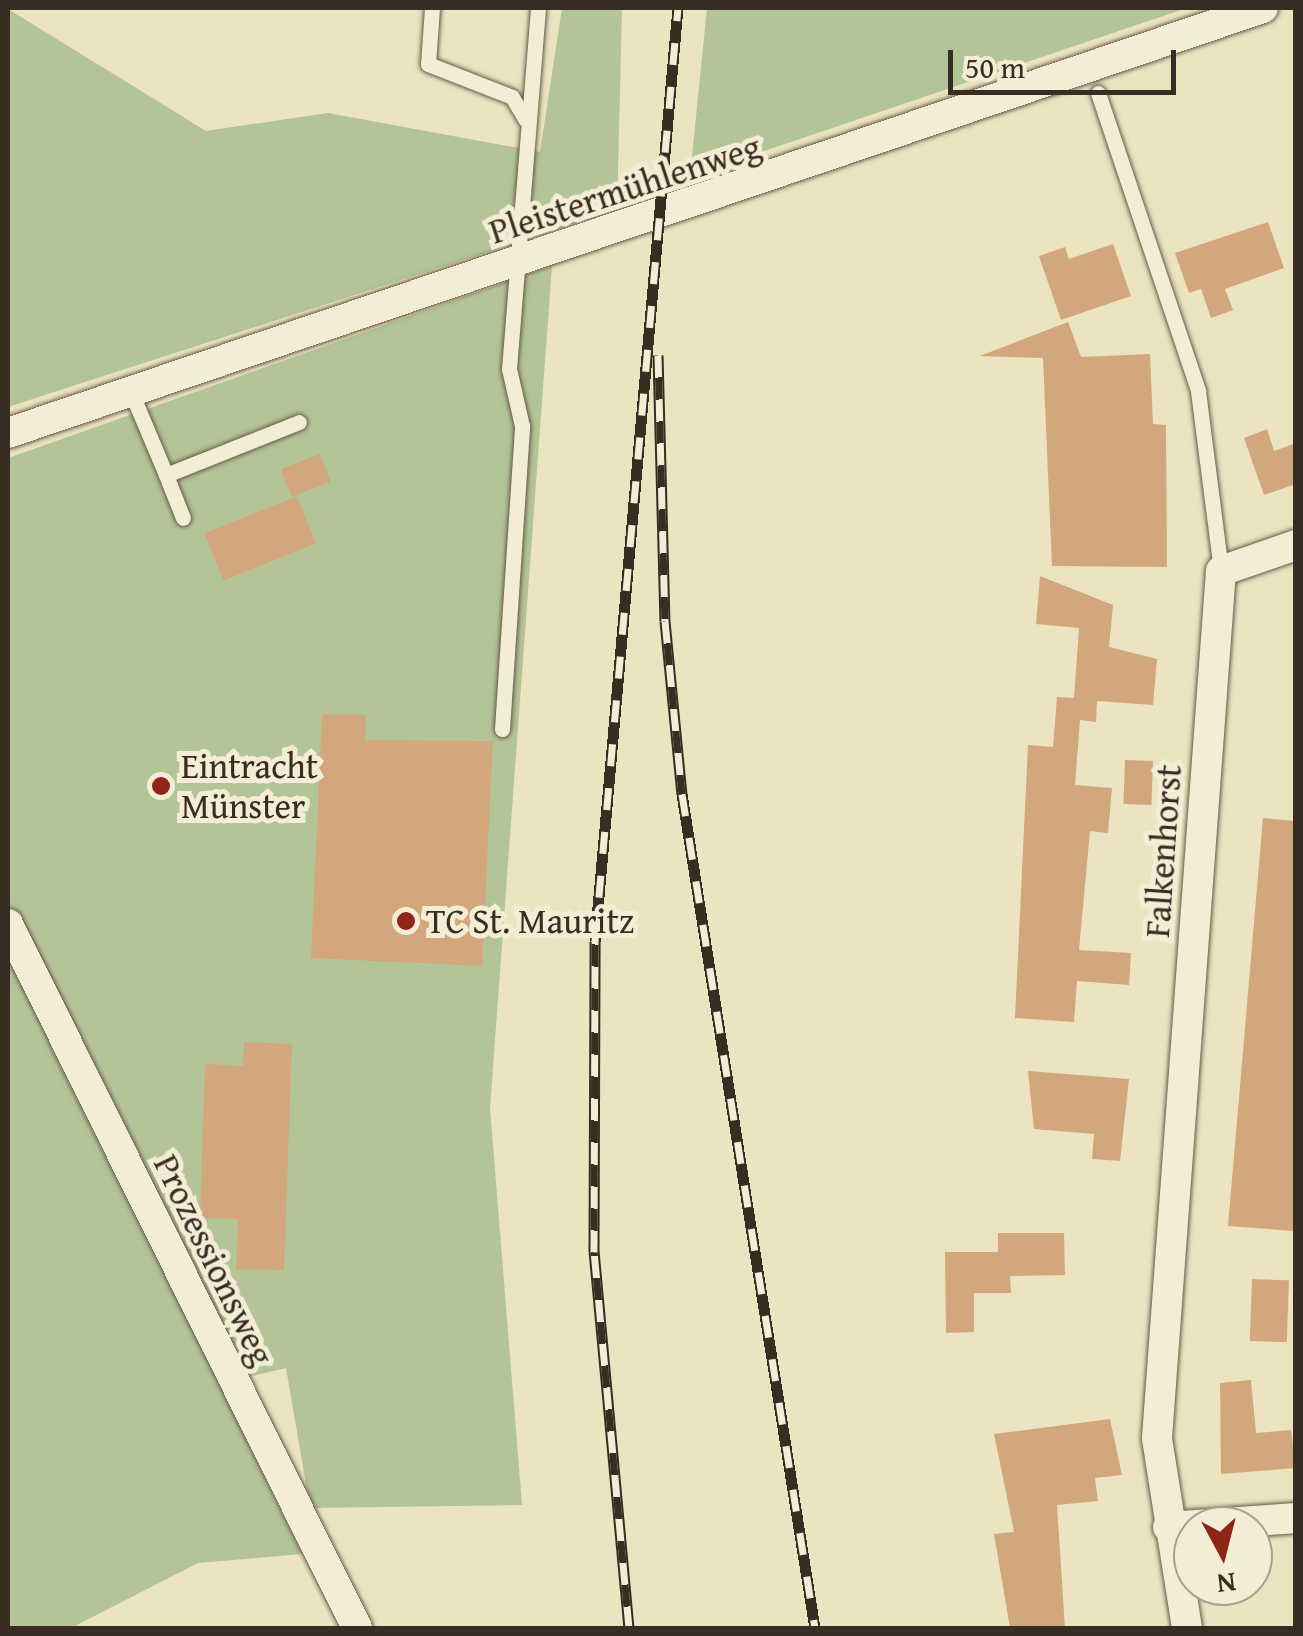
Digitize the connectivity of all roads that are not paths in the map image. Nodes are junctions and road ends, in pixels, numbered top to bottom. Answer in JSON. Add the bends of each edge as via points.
{"nodes":[{"id":1,"x":432,"y":8,"type":"edge"},
{"id":2,"x":538,"y":8,"type":"edge"},
{"id":3,"x":1263,"y":8,"type":"edge"},
{"id":4,"x":1098,"y":93,"type":"dead end"},
{"id":5,"x":525,"y":118,"type":"junction"},
{"id":6,"x":516,"y":264,"type":"junction"},
{"id":7,"x":131,"y":392,"type":"junction"},
{"id":8,"x":299,"y":422,"type":"dead end"},
{"id":9,"x":8,"y":433,"type":"edge"},
{"id":10,"x":166,"y":476,"type":"junction"},
{"id":11,"x":183,"y":518,"type":"dead end"},
{"id":12,"x":1296,"y":546,"type":"edge"},
{"id":13,"x":1221,"y":571,"type":"junction"},
{"id":14,"x":502,"y":730,"type":"dead end"},
{"id":15,"x":8,"y":924,"type":"edge"},
{"id":16,"x":1296,"y":1518,"type":"edge"},
{"id":17,"x":1168,"y":1527,"type":"junction"},
{"id":18,"x":357,"y":1628,"type":"edge"},
{"id":19,"x":1188,"y":1628,"type":"edge"}],
"edges":[{"from":1,"to":5,"type":"lane","via":[[428,64],[512,97]]},
{"from":2,"to":5,"type":"lane"},
{"from":3,"to":6,"type":"street","name":"Pleistermühlenweg"},
{"from":4,"to":13,"type":"lane","name":"Falkenhorst","via":[[1198,391]]},
{"from":5,"to":6,"type":"lane"},
{"from":6,"to":7,"type":"street","name":"Pleistermühlenweg"},
{"from":6,"to":14,"type":"lane","via":[[509,369],[522,426]]},
{"from":7,"to":9,"type":"street","name":"Pleistermühlenweg"},
{"from":7,"to":10,"type":"lane"},
{"from":8,"to":10,"type":"lane"},
{"from":10,"to":11,"type":"lane"},
{"from":12,"to":13,"type":"street"},
{"from":13,"to":17,"type":"street","name":"Falkenhorst","via":[[1157,1438]]},
{"from":15,"to":18,"type":"street","name":"Prozessionsweg"},
{"from":16,"to":17,"type":"street"},
{"from":17,"to":19,"type":"street","name":"Falkenhorst"}]}
